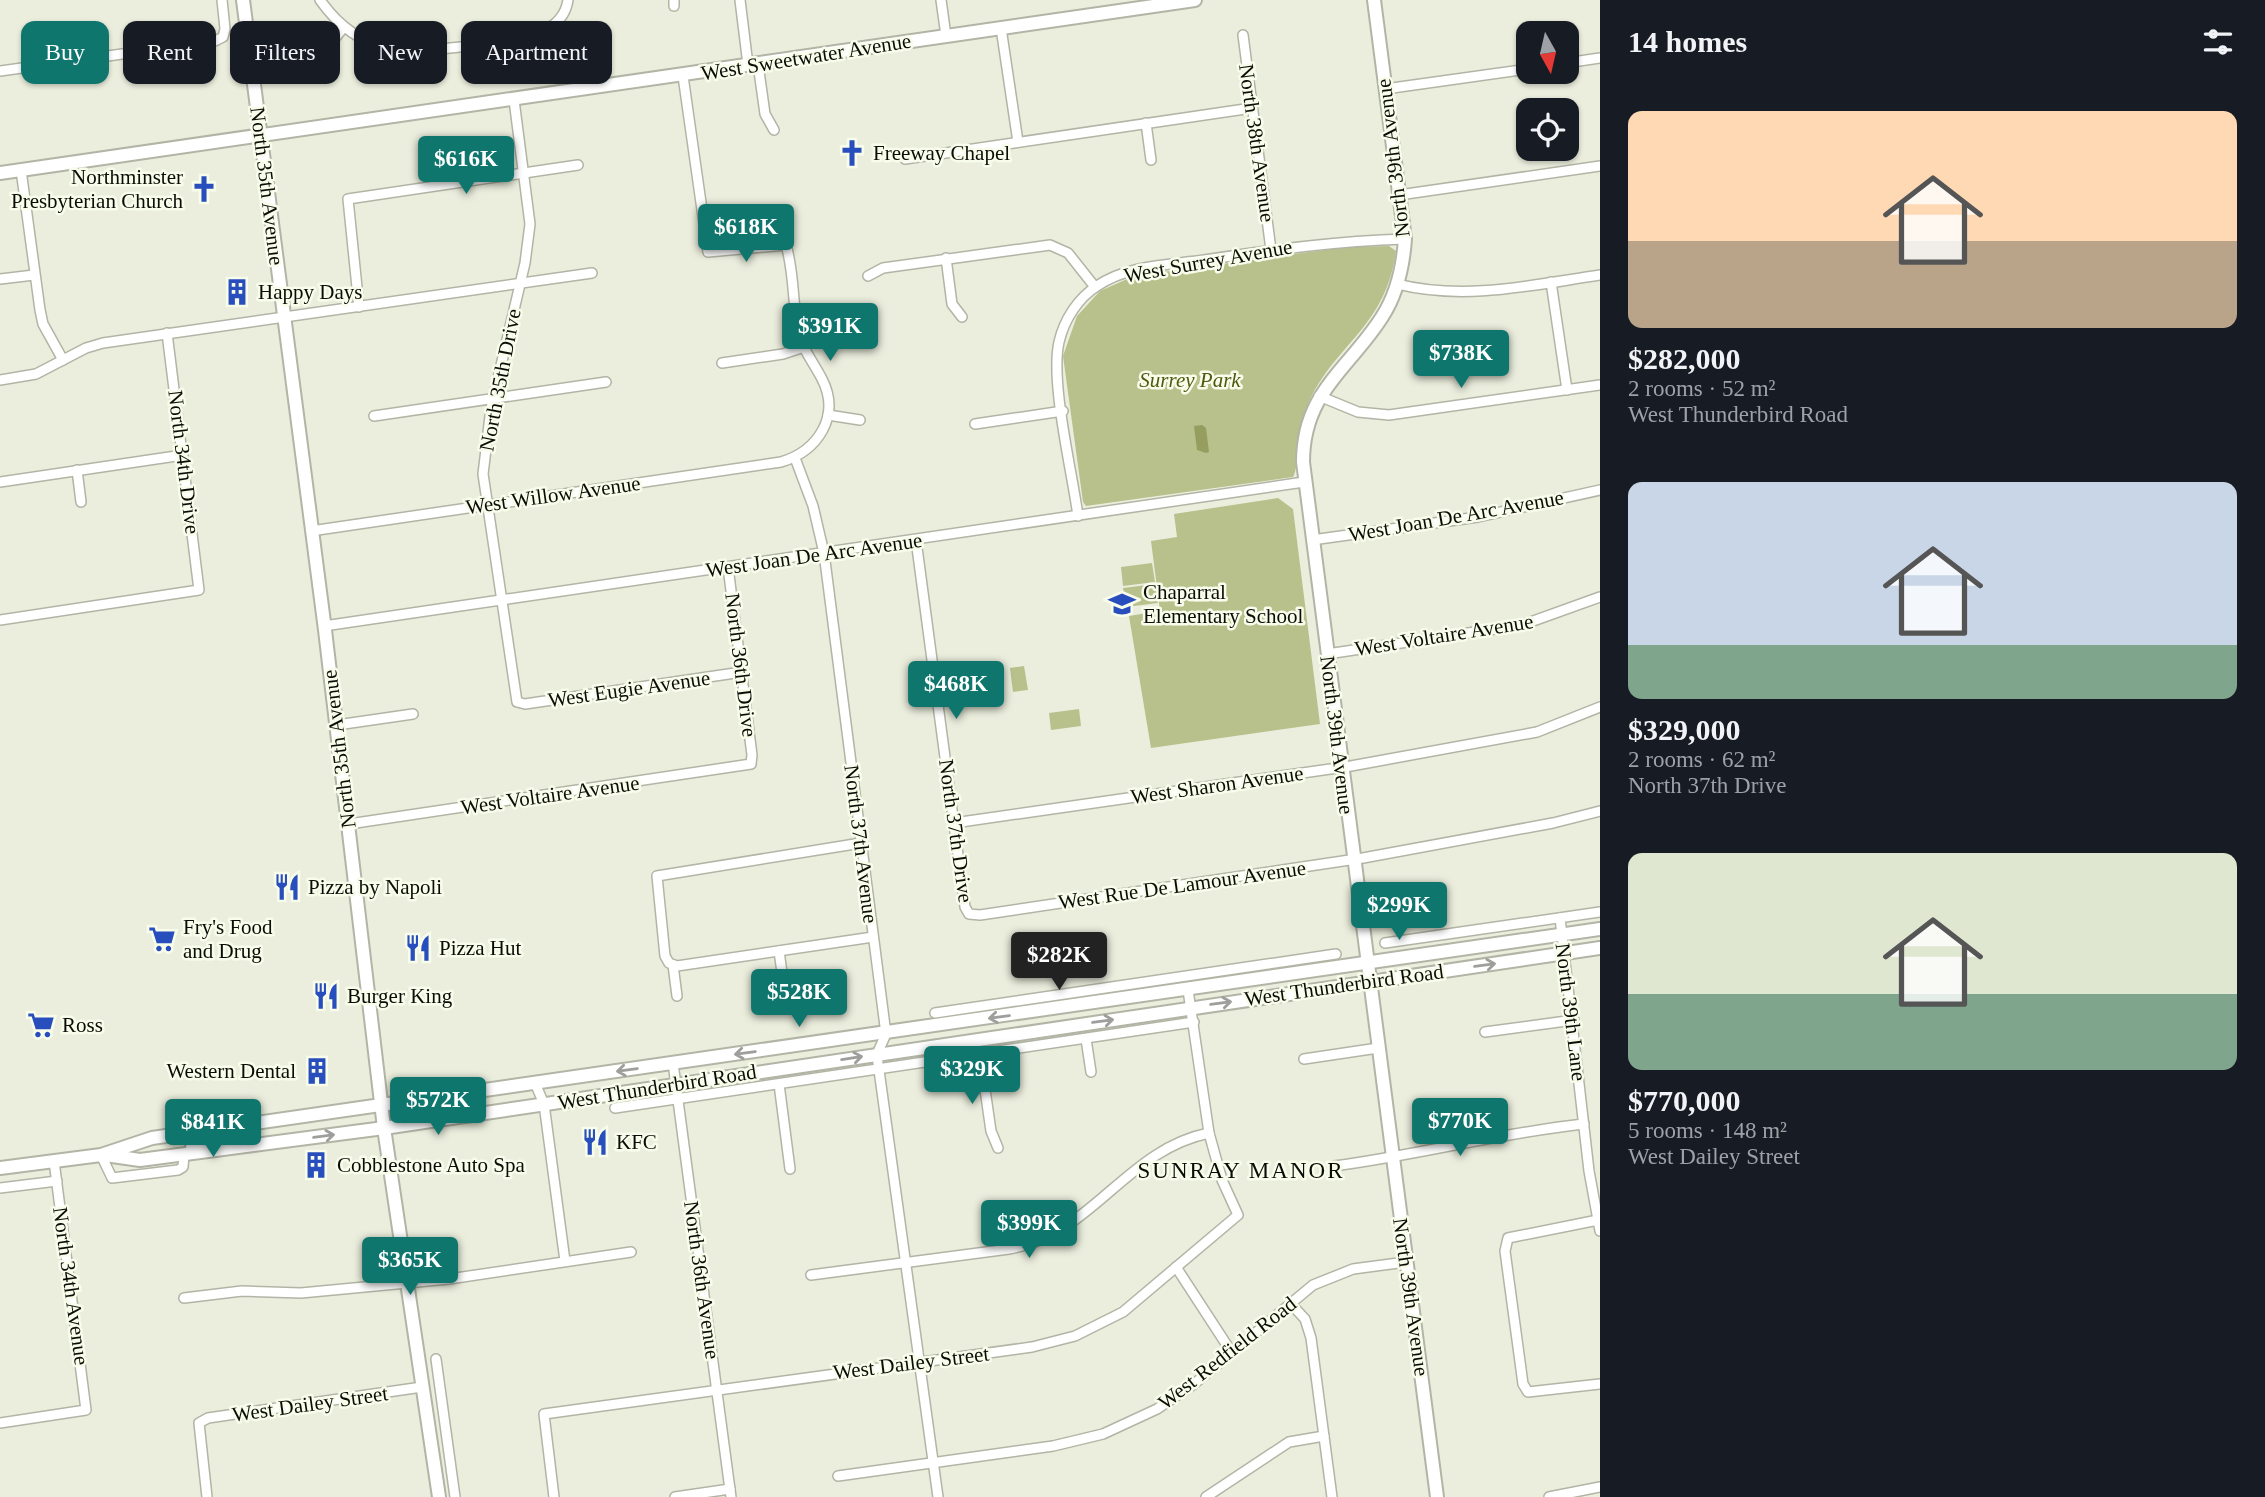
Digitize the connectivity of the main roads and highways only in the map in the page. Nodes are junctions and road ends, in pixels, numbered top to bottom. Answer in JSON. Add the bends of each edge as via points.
{"nodes":[{"id":1,"x":243,"y":0,"type":"edge"},
{"id":2,"x":1195,"y":0,"type":"edge"},
{"id":3,"x":1374,"y":0,"type":"edge"},
{"id":4,"x":261,"y":137,"type":"junction"},
{"id":5,"x":0,"y":173,"type":"edge"},
{"id":6,"x":1600,"y":929,"type":"edge"},
{"id":7,"x":1600,"y":948,"type":"edge"},
{"id":8,"x":1366,"y":963,"type":"junction"},
{"id":9,"x":1369,"y":982,"type":"junction"},
{"id":10,"x":381,"y":1106,"type":"junction"},
{"id":11,"x":234,"y":1126,"type":"junction"},
{"id":12,"x":384,"y":1128,"type":"junction"},
{"id":13,"x":101,"y":1155,"type":"junction"},
{"id":14,"x":169,"y":1156,"type":"junction"},
{"id":15,"x":0,"y":1168,"type":"edge"},
{"id":16,"x":435,"y":1496,"type":"edge"},
{"id":17,"x":1437,"y":1497,"type":"edge"}],
"edges":[{"from":1,"to":4,"type":"main road","name":"North 35th Avenue"},
{"from":2,"to":4,"type":"main road","name":"West Sweetwater Avenue"},
{"from":3,"to":8,"type":"main road","name":"North 39th Avenue","via":[[1405,239],[1397,285],[1381,318],[1320,396],[1306,436],[1304,482]]},
{"from":4,"to":5,"type":"main road","name":"West Sweetwater Avenue"},
{"from":4,"to":10,"type":"main road","name":"North 35th Avenue"},
{"from":6,"to":8,"type":"main road","name":"West Thunderbird Road"},
{"from":9,"to":7,"type":"main road","name":"West Thunderbird Road","one_way":true},
{"from":8,"to":9,"type":"main road","name":"North 39th Avenue"},
{"from":8,"to":10,"type":"main road","name":"West Thunderbird Road","one_way":true},
{"from":12,"to":9,"type":"main road","name":"West Thunderbird Road","one_way":true},
{"from":9,"to":17,"type":"main road","name":"North 39th Avenue"},
{"from":10,"to":11,"type":"main road","name":"West Thunderbird Road"},
{"from":10,"to":12,"type":"main road","name":"North 35th Avenue"},
{"from":11,"to":13,"type":"main road","name":"West Thunderbird Road","via":[[146,1139]]},
{"from":11,"to":14,"type":"main road","via":[[215,1142]]},
{"from":14,"to":12,"type":"main road","name":"West Thunderbird Road","one_way":true},
{"from":12,"to":16,"type":"main road","name":"North 35th Avenue"},
{"from":13,"to":14,"type":"main road","name":"West Thunderbird Road","via":[[139,1160]]},
{"from":13,"to":15,"type":"main road","name":"West Thunderbird Road"}]}
